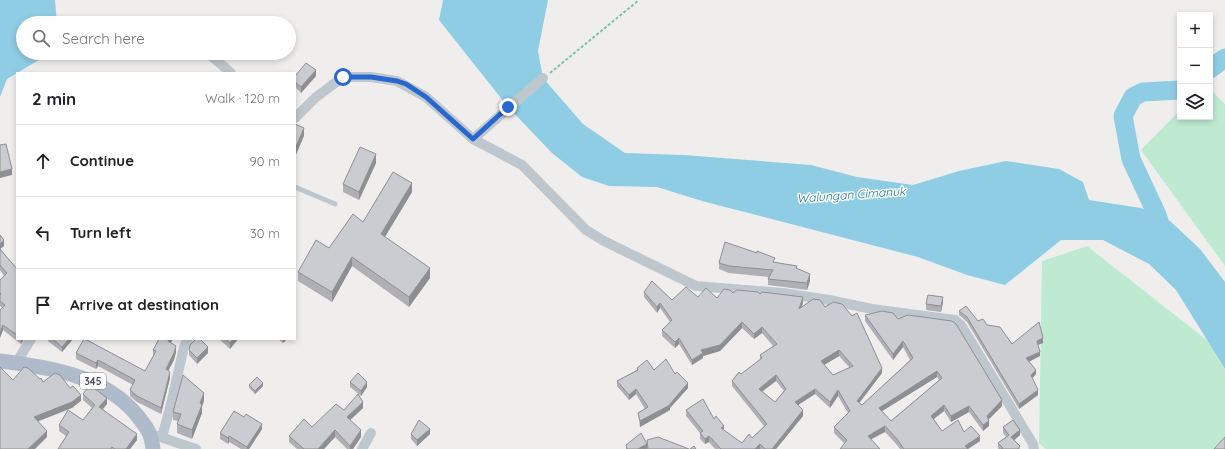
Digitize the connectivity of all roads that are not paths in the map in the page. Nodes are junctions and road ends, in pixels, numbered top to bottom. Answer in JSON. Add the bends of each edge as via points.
{"nodes":[{"id":1,"x":216,"y":60,"type":"edge"},
{"id":2,"x":231,"y":72,"type":"edge"},
{"id":3,"x":543,"y":78,"type":"road end"},
{"id":4,"x":296,"y":117,"type":"edge"},
{"id":5,"x":473,"y":139,"type":"junction"},
{"id":6,"x":296,"y":187,"type":"edge"},
{"id":7,"x":335,"y":204,"type":"dead end"},
{"id":8,"x":30,"y":340,"type":"edge"},
{"id":9,"x":188,"y":340,"type":"edge"},
{"id":10,"x":0,"y":361,"type":"edge"},
{"id":11,"x":16,"y":363,"type":"junction"},
{"id":12,"x":371,"y":433,"type":"dead end"},
{"id":13,"x":155,"y":440,"type":"edge"},
{"id":14,"x":196,"y":449,"type":"edge"},
{"id":15,"x":362,"y":449,"type":"edge"},
{"id":16,"x":1034,"y":449,"type":"edge"}],
"edges":[{"from":1,"to":2,"type":"street"},
{"from":3,"to":5,"type":"street"},
{"from":4,"to":5,"type":"street","via":[[315,98],[343,77],[371,77],[397,81],[416,90]]},
{"from":5,"to":16,"type":"street","via":[[522,165],[586,230],[696,286],[783,293],[955,320]]},
{"from":6,"to":7,"type":"lane"},
{"from":8,"to":11,"type":"street"},
{"from":9,"to":13,"type":"street","via":[[170,408]]},
{"from":10,"to":11,"type":"main road","number":"345"},
{"from":11,"to":13,"type":"main road","number":"345","via":[[100,384],[128,405]]},
{"from":12,"to":15,"type":"street"},
{"from":13,"to":14,"type":"street"}]}
